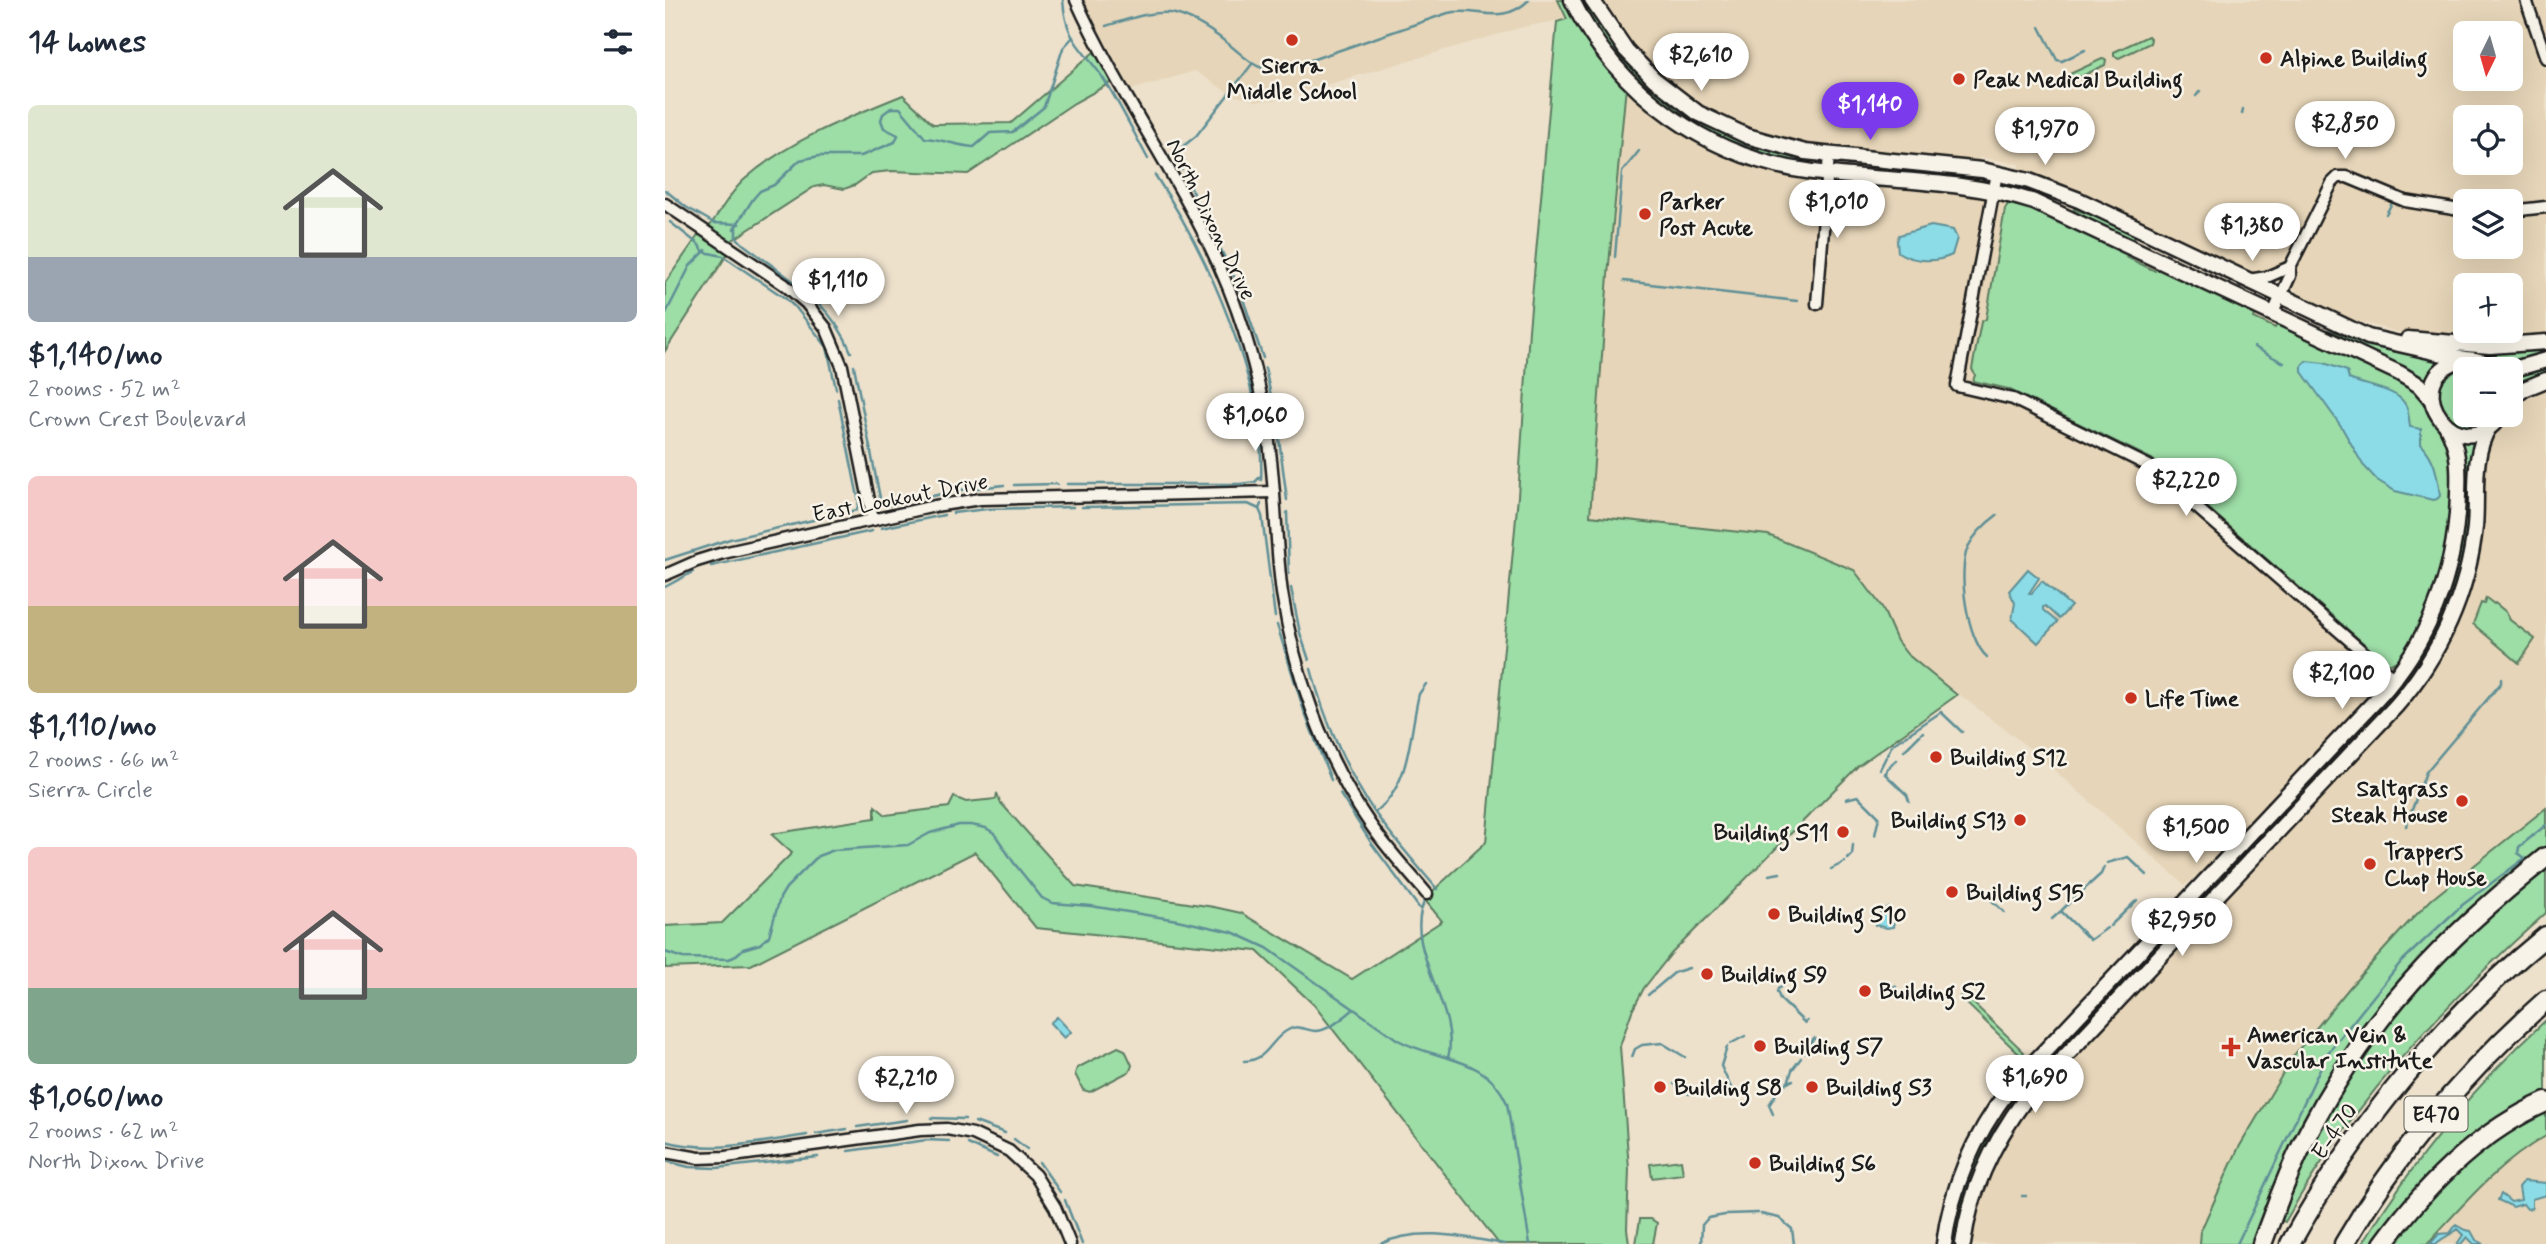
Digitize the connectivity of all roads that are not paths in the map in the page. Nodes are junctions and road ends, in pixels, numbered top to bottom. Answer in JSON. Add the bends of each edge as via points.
{"nodes":[{"id":1,"x":1076,"y":0,"type":"edge"},
{"id":2,"x":1572,"y":0,"type":"edge"},
{"id":3,"x":1592,"y":0,"type":"edge"},
{"id":4,"x":2526,"y":0,"type":"edge"},
{"id":5,"x":2546,"y":58,"type":"edge"},
{"id":6,"x":1829,"y":155,"type":"junction"},
{"id":7,"x":1997,"y":173,"type":"junction"},
{"id":8,"x":1828,"y":174,"type":"junction"},
{"id":9,"x":1994,"y":190,"type":"junction"},
{"id":10,"x":665,"y":204,"type":"edge"},
{"id":11,"x":2546,"y":207,"type":"edge"},
{"id":12,"x":2453,"y":209,"type":"edge"},
{"id":13,"x":2523,"y":210,"type":"edge"},
{"id":14,"x":2151,"y":235,"type":"junction"},
{"id":15,"x":2143,"y":251,"type":"junction"},
{"id":16,"x":2290,"y":267,"type":"junction"},
{"id":17,"x":2246,"y":280,"type":"junction"},
{"id":18,"x":2280,"y":297,"type":"junction"},
{"id":19,"x":1817,"y":304,"type":"dead end"},
{"id":20,"x":2273,"y":313,"type":"junction"},
{"id":21,"x":2338,"y":322,"type":"junction"},
{"id":22,"x":2546,"y":342,"type":"edge"},
{"id":23,"x":2456,"y":357,"type":"edge"},
{"id":24,"x":2546,"y":360,"type":"edge"},
{"id":25,"x":2453,"y":363,"type":"edge"},
{"id":26,"x":2523,"y":366,"type":"edge"},
{"id":27,"x":2546,"y":380,"type":"edge"},
{"id":28,"x":2523,"y":390,"type":"edge"},
{"id":29,"x":2432,"y":400,"type":"junction"},
{"id":30,"x":2447,"y":427,"type":"junction"},
{"id":31,"x":2489,"y":427,"type":"joint"},
{"id":32,"x":1274,"y":492,"type":"junction"},
{"id":33,"x":873,"y":520,"type":"junction"},
{"id":34,"x":665,"y":575,"type":"edge"},
{"id":35,"x":2394,"y":680,"type":"junction"},
{"id":36,"x":2546,"y":857,"type":"edge"},
{"id":37,"x":1427,"y":894,"type":"dead end"},
{"id":38,"x":2546,"y":936,"type":"edge"},
{"id":39,"x":2546,"y":1000,"type":"edge"},
{"id":40,"x":2546,"y":1102,"type":"edge"},
{"id":41,"x":665,"y":1152,"type":"edge"},
{"id":42,"x":1070,"y":1244,"type":"edge"},
{"id":43,"x":1944,"y":1244,"type":"edge"},
{"id":44,"x":1963,"y":1244,"type":"edge"},
{"id":45,"x":2262,"y":1244,"type":"edge"},
{"id":46,"x":2290,"y":1244,"type":"edge"},
{"id":47,"x":2344,"y":1244,"type":"edge"},
{"id":48,"x":2383,"y":1244,"type":"edge"}],
"edges":[{"from":1,"to":32,"type":"street","name":"North Dixon Drive","via":[[1203,235],[1232,298],[1262,398]]},
{"from":2,"to":8,"type":"main road","via":[[1616,66],[1675,119],[1745,155]]},
{"from":3,"to":6,"type":"main road","via":[[1639,65],[1698,113],[1763,142]]},
{"from":4,"to":5,"type":"street"},
{"from":6,"to":7,"type":"main road"},
{"from":6,"to":8,"type":"street"},
{"from":7,"to":9,"type":"street"},
{"from":7,"to":14,"type":"main road","via":[[2052,188]]},
{"from":8,"to":9,"type":"main road"},
{"from":8,"to":19,"type":"street"},
{"from":9,"to":15,"type":"main road","via":[[2044,205]]},
{"from":9,"to":35,"type":"street","via":[[1957,386],[2013,399],[2149,466]]},
{"from":10,"to":33,"type":"street","via":[[790,289],[828,332],[845,379]]},
{"from":11,"to":13,"type":"street"},
{"from":12,"to":16,"type":"street","via":[[2412,202],[2338,177]]},
{"from":14,"to":15,"type":"street"},
{"from":14,"to":17,"type":"main road"},
{"from":15,"to":20,"type":"main road"},
{"from":16,"to":17,"type":"street"},
{"from":16,"to":18,"type":"street"},
{"from":17,"to":18,"type":"main road"},
{"from":18,"to":20,"type":"street"},
{"from":18,"to":21,"type":"main road"},
{"from":20,"to":29,"type":"main road","via":[[2410,379]]},
{"from":21,"to":22,"type":"main road","via":[[2446,344]]},
{"from":21,"to":23,"type":"main road","via":[[2374,339]]},
{"from":24,"to":26,"type":"main road"},
{"from":25,"to":29,"type":"main road","via":[[2433,385]]},
{"from":27,"to":28,"type":"main road"},
{"from":29,"to":30,"type":"main road"},
{"from":30,"to":31,"type":"main road","via":[[2468,434]]},
{"from":30,"to":35,"type":"main road","via":[[2459,467],[2451,557],[2425,631]]},
{"from":31,"to":44,"type":"main road","via":[[2477,455],[2475,527],[2467,570],[2455,610],[2433,656],[2396,706],[2026,1098],[1986,1163]]},
{"from":32,"to":33,"type":"street","name":"East Lookout Drive","via":[[989,498]]},
{"from":32,"to":37,"type":"street","name":"North Dixon Drive","via":[[1284,606],[1314,713],[1361,811]]},
{"from":33,"to":34,"type":"street","name":"East Lookout Drive","via":[[723,553]]},
{"from":35,"to":43,"type":"main road","via":[[2010,1088],[1966,1162]]},
{"from":36,"to":45,"type":"highway","via":[[2448,941],[2376,1024],[2309,1131]]},
{"from":38,"to":46,"type":"highway","name":"E-470","number":"E470","via":[[2463,1013],[2402,1080],[2344,1157]]},
{"from":39,"to":47,"type":"highway","number":"E470","via":[[2434,1116]]},
{"from":40,"to":48,"type":"highway","via":[[2462,1156]]},
{"from":41,"to":42,"type":"street","via":[[731,1157],[911,1131],[961,1131],[996,1143],[1027,1166],[1047,1193]]}]}
